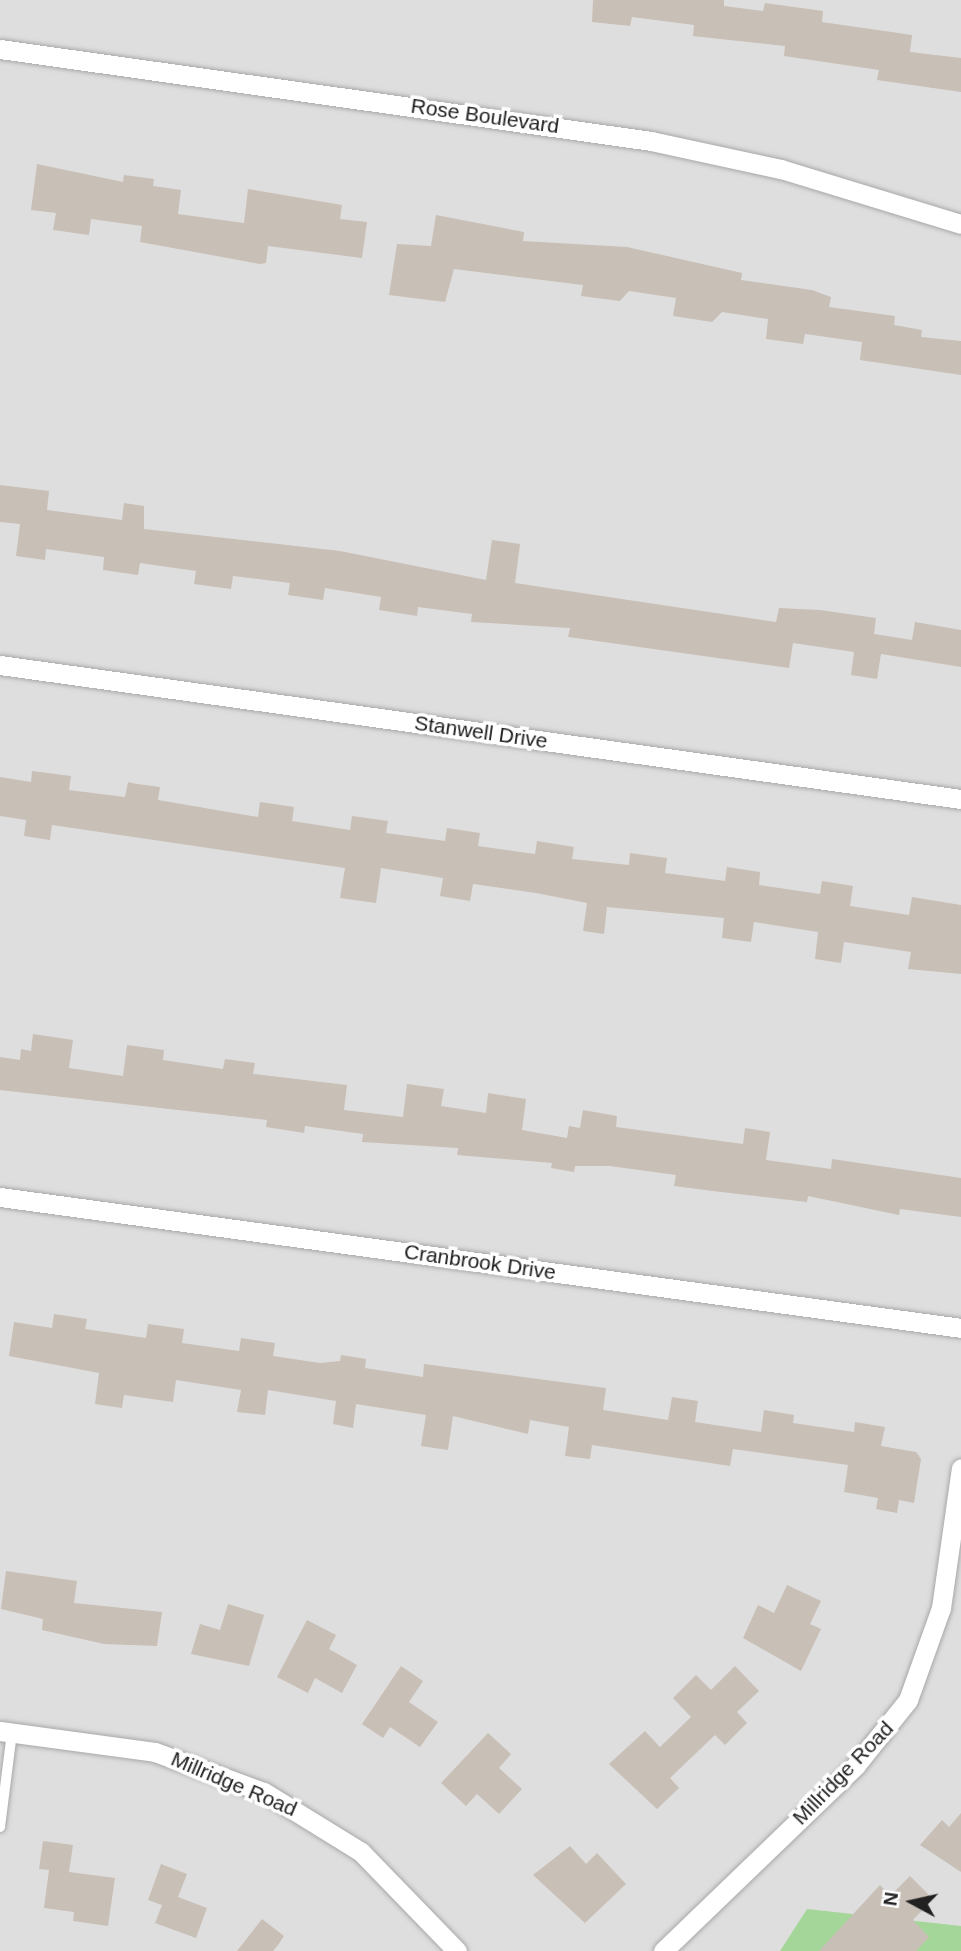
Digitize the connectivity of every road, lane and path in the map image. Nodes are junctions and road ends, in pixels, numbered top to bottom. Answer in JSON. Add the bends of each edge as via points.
{"nodes":[{"id":1,"x":0,"y":49,"type":"edge"},
{"id":2,"x":961,"y":224,"type":"edge"},
{"id":3,"x":0,"y":665,"type":"edge"},
{"id":4,"x":961,"y":799,"type":"edge"},
{"id":5,"x":0,"y":1196,"type":"edge"},
{"id":6,"x":961,"y":1328,"type":"edge"},
{"id":7,"x":961,"y":1468,"type":"edge"},
{"id":8,"x":6,"y":1732,"type":"edge"},
{"id":9,"x":0,"y":1827,"type":"edge"},
{"id":10,"x":457,"y":1951,"type":"edge"},
{"id":11,"x":663,"y":1951,"type":"edge"}],
"edges":[{"from":1,"to":2,"type":"street","name":"Rose Boulevard","via":[[651,141],[781,169]]},
{"from":3,"to":4,"type":"street","name":"Stanwell Drive"},
{"from":5,"to":6,"type":"street","name":"Cranbrook Drive"},
{"from":7,"to":11,"type":"street","name":"Millridge Road","via":[[941,1608],[908,1700],[856,1765]]},
{"from":8,"to":9,"type":"lane"},
{"from":8,"to":10,"type":"street","name":"Millridge Road","via":[[155,1752],[264,1792],[360,1852]]}]}
